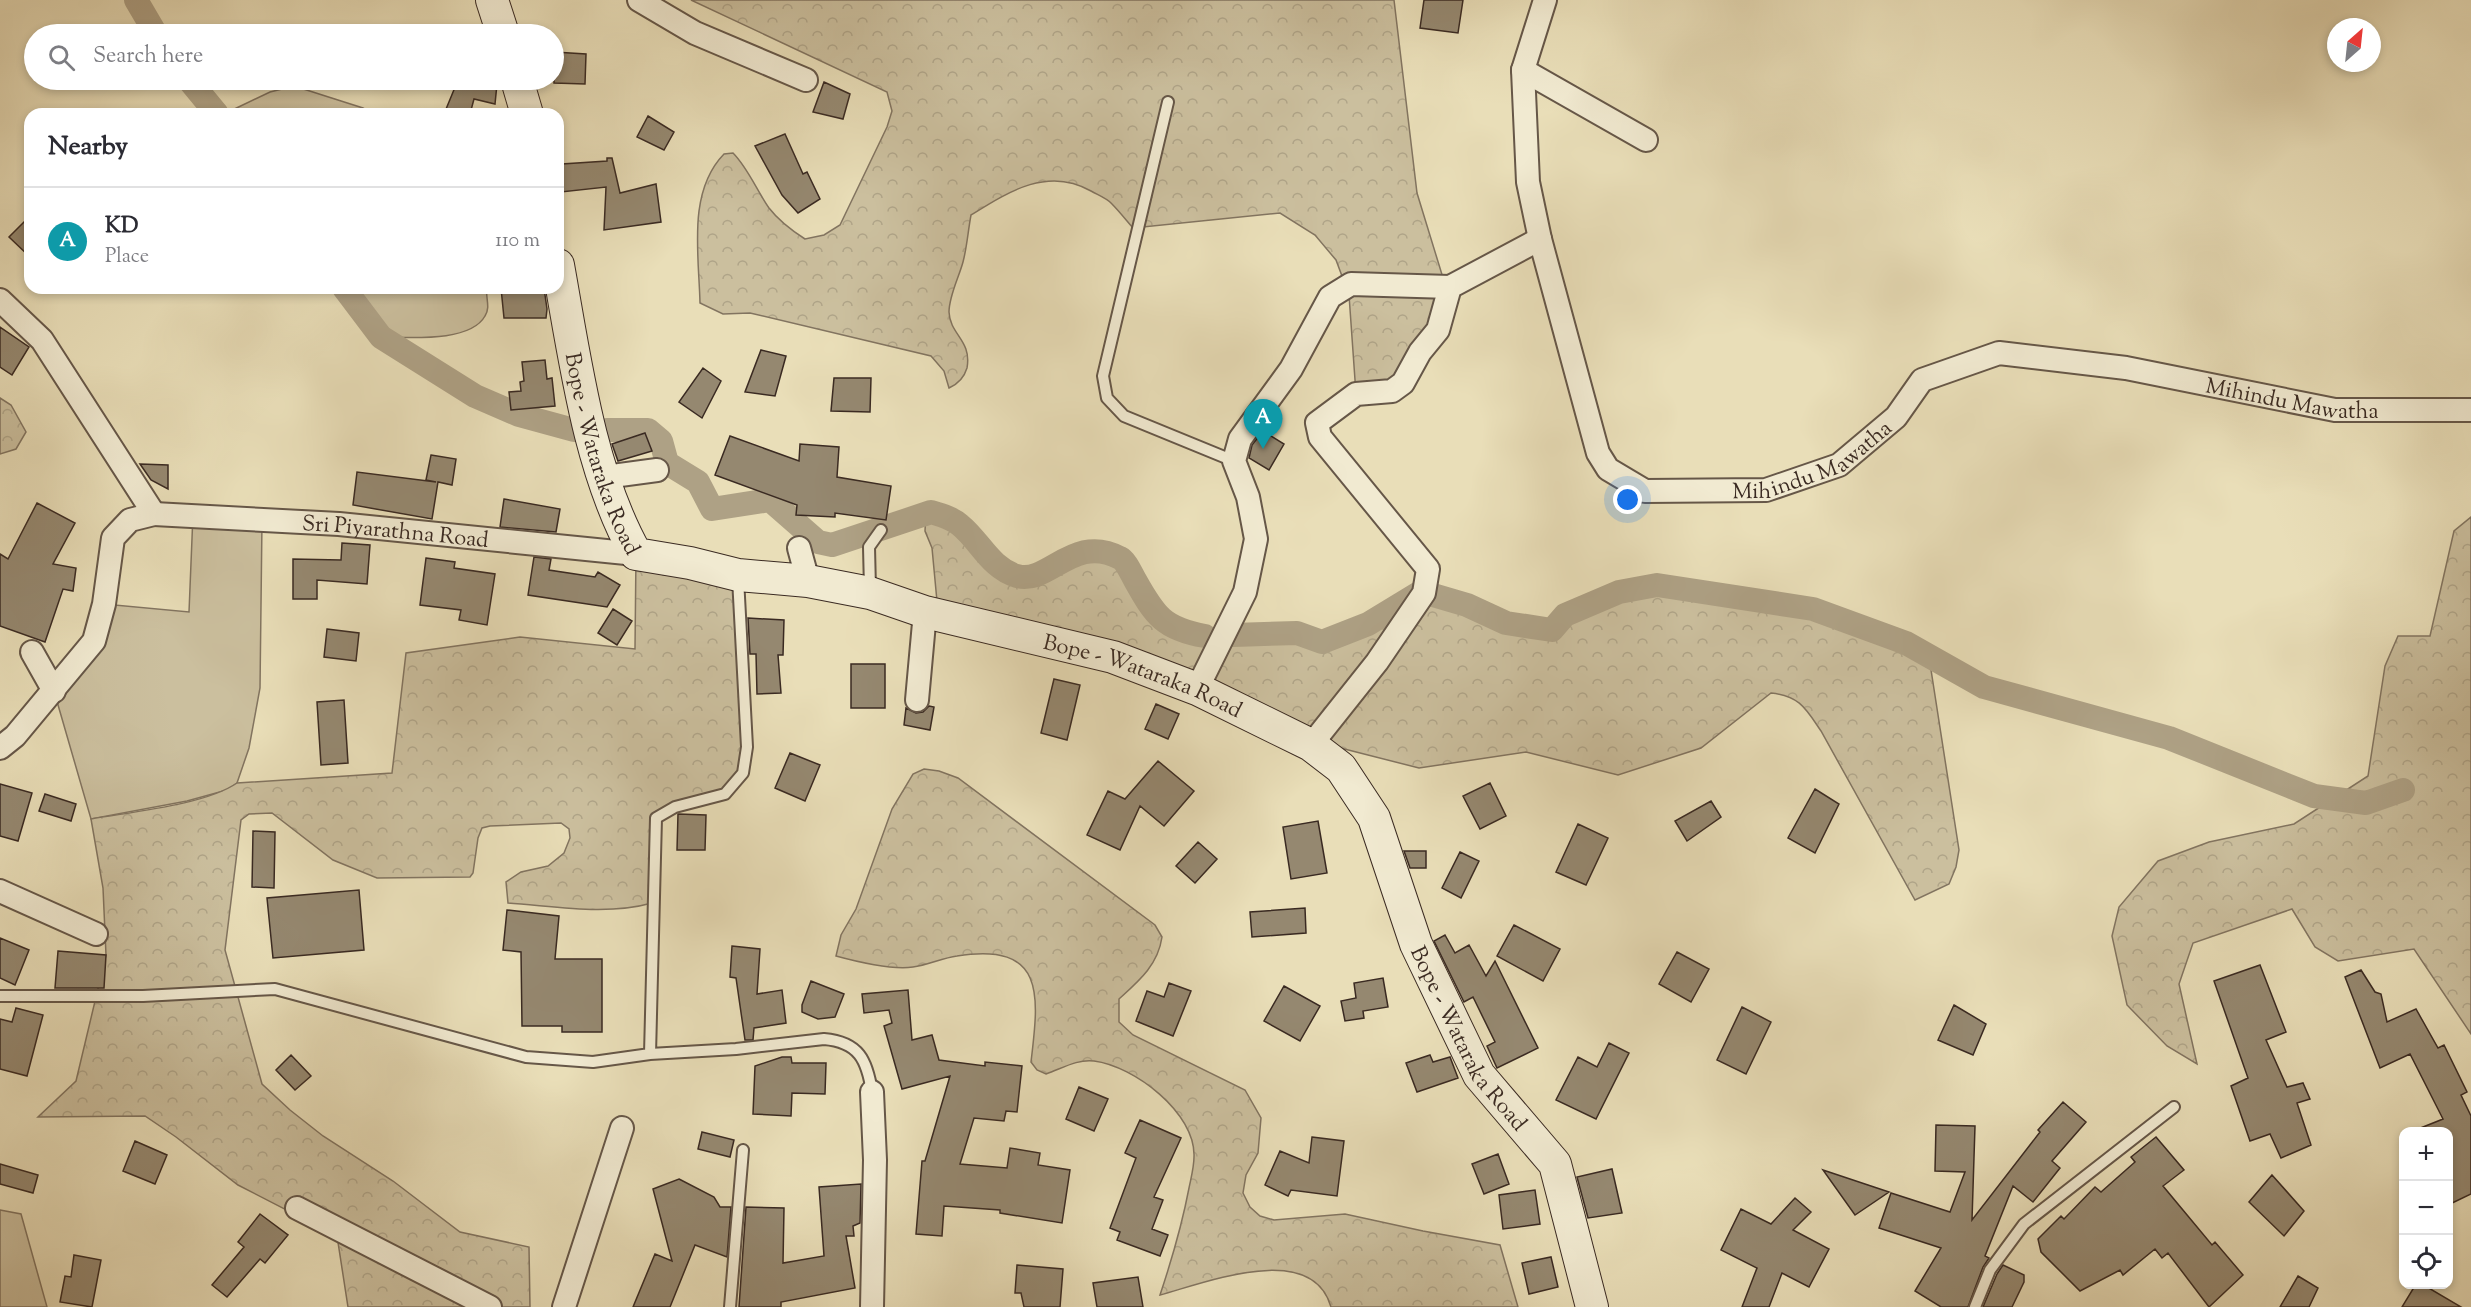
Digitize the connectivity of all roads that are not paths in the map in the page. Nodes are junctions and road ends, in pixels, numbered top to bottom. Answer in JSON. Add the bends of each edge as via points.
{"nodes":[{"id":1,"x":492,"y":0,"type":"edge"},
{"id":2,"x":639,"y":0,"type":"edge"},
{"id":3,"x":1545,"y":0,"type":"edge"},
{"id":4,"x":500,"y":24,"type":"edge"},
{"id":5,"x":1523,"y":70,"type":"junction"},
{"id":6,"x":806,"y":80,"type":"dead end"},
{"id":7,"x":520,"y":90,"type":"edge"},
{"id":8,"x":1168,"y":102,"type":"dead end"},
{"id":9,"x":525,"y":108,"type":"edge"},
{"id":10,"x":1646,"y":140,"type":"dead end"},
{"id":11,"x":1540,"y":239,"type":"junction"},
{"id":12,"x":1450,"y":287,"type":"junction"},
{"id":13,"x":563,"y":294,"type":"edge"},
{"id":14,"x":0,"y":300,"type":"edge"},
{"id":15,"x":2471,"y":410,"type":"edge"},
{"id":16,"x":1234,"y":461,"type":"junction"},
{"id":17,"x":657,"y":470,"type":"dead end"},
{"id":18,"x":605,"y":477,"type":"junction"},
{"id":19,"x":154,"y":514,"type":"junction"},
{"id":20,"x":881,"y":530,"type":"dead end"},
{"id":21,"x":799,"y":548,"type":"dead end"},
{"id":22,"x":636,"y":554,"type":"junction"},
{"id":23,"x":738,"y":575,"type":"junction"},
{"id":24,"x":808,"y":581,"type":"junction"},
{"id":25,"x":870,"y":593,"type":"junction"},
{"id":26,"x":925,"y":612,"type":"junction"},
{"id":27,"x":32,"y":652,"type":"dead end"},
{"id":28,"x":1197,"y":689,"type":"junction"},
{"id":29,"x":54,"y":691,"type":"junction"},
{"id":30,"x":917,"y":700,"type":"dead end"},
{"id":31,"x":1311,"y":745,"type":"junction"},
{"id":32,"x":0,"y":748,"type":"edge"},
{"id":33,"x":0,"y":891,"type":"edge"},
{"id":34,"x":96,"y":934,"type":"dead end"},
{"id":35,"x":0,"y":996,"type":"edge"},
{"id":36,"x":650,"y":1054,"type":"junction"},
{"id":37,"x":872,"y":1092,"type":"joint"},
{"id":38,"x":2174,"y":1107,"type":"dead end"},
{"id":39,"x":622,"y":1128,"type":"dead end"},
{"id":40,"x":743,"y":1150,"type":"dead end"},
{"id":41,"x":297,"y":1208,"type":"dead end"},
{"id":42,"x":490,"y":1307,"type":"edge"},
{"id":43,"x":564,"y":1307,"type":"edge"},
{"id":44,"x":730,"y":1307,"type":"edge"},
{"id":45,"x":872,"y":1307,"type":"edge"},
{"id":46,"x":1592,"y":1307,"type":"edge"},
{"id":47,"x":1975,"y":1307,"type":"edge"}],
"edges":[{"from":1,"to":4,"type":"street"},
{"from":2,"to":6,"type":"street","via":[[695,33]]},
{"from":3,"to":5,"type":"street","name":"Mihindu Mawatha"},
{"from":5,"to":10,"type":"street"},
{"from":5,"to":11,"type":"street","name":"Mihindu Mawatha","via":[[1528,182]]},
{"from":7,"to":9,"type":"street"},
{"from":8,"to":16,"type":"lane","via":[[1103,376],[1107,398],[1124,416]]},
{"from":11,"to":12,"type":"street"},
{"from":11,"to":15,"type":"street","name":"Mihindu Mawatha","via":[[1598,453],[1608,469],[1645,491],[1766,490],[1839,465],[1896,417],[1922,380],[1999,353],[2126,368],[2335,410]]},
{"from":12,"to":16,"type":"street","via":[[1351,284],[1330,297],[1291,369],[1240,439]]},
{"from":12,"to":31,"type":"street","via":[[1438,330],[1403,383],[1392,391],[1356,394],[1317,423],[1320,437],[1428,569],[1424,593],[1377,663]]},
{"from":13,"to":18,"type":"street","name":"Bope - Wataraka Road","via":[[585,414]]},
{"from":14,"to":19,"type":"street","via":[[42,340]]},
{"from":16,"to":28,"type":"street","via":[[1248,497],[1256,539],[1245,592]]},
{"from":17,"to":18,"type":"street"},
{"from":18,"to":22,"type":"street","name":"Bope - Wataraka Road","via":[[622,529]]},
{"from":19,"to":22,"type":"street","name":"Sri Piyarathna Road","via":[[339,524]]},
{"from":19,"to":29,"type":"street","name":"Sri Piyarathna Road","via":[[130,520],[113,538],[104,604],[94,640]]},
{"from":20,"to":25,"type":"lane","via":[[869,547]]},
{"from":21,"to":24,"type":"street"},
{"from":22,"to":23,"type":"street","name":"Bope - Wataraka Road"},
{"from":23,"to":24,"type":"street","name":"Bope - Wataraka Road"},
{"from":23,"to":36,"type":"lane","via":[[747,747],[743,773],[724,794],[675,807],[656,818]]},
{"from":24,"to":25,"type":"street","name":"Bope - Wataraka Road"},
{"from":25,"to":26,"type":"street","name":"Bope - Wataraka Road"},
{"from":26,"to":28,"type":"street","name":"Bope - Wataraka Road","via":[[1113,657]]},
{"from":26,"to":30,"type":"street"},
{"from":27,"to":29,"type":"street"},
{"from":28,"to":31,"type":"street","name":"Bope - Wataraka Road"},
{"from":29,"to":32,"type":"street","name":"Sri Piyarathna Road"},
{"from":31,"to":46,"type":"street","name":"Bope - Wataraka Road","via":[[1341,768],[1374,818],[1416,944],[1479,1075],[1555,1164]]},
{"from":33,"to":34,"type":"street"},
{"from":35,"to":36,"type":"lane","via":[[143,996],[275,989],[526,1057],[593,1062]]},
{"from":36,"to":37,"type":"lane","via":[[839,1040],[862,1058]]},
{"from":37,"to":45,"type":"street"},
{"from":38,"to":47,"type":"lane","via":[[2024,1224],[1990,1270]]},
{"from":39,"to":43,"type":"street"},
{"from":40,"to":44,"type":"lane"},
{"from":41,"to":42,"type":"street"}]}
